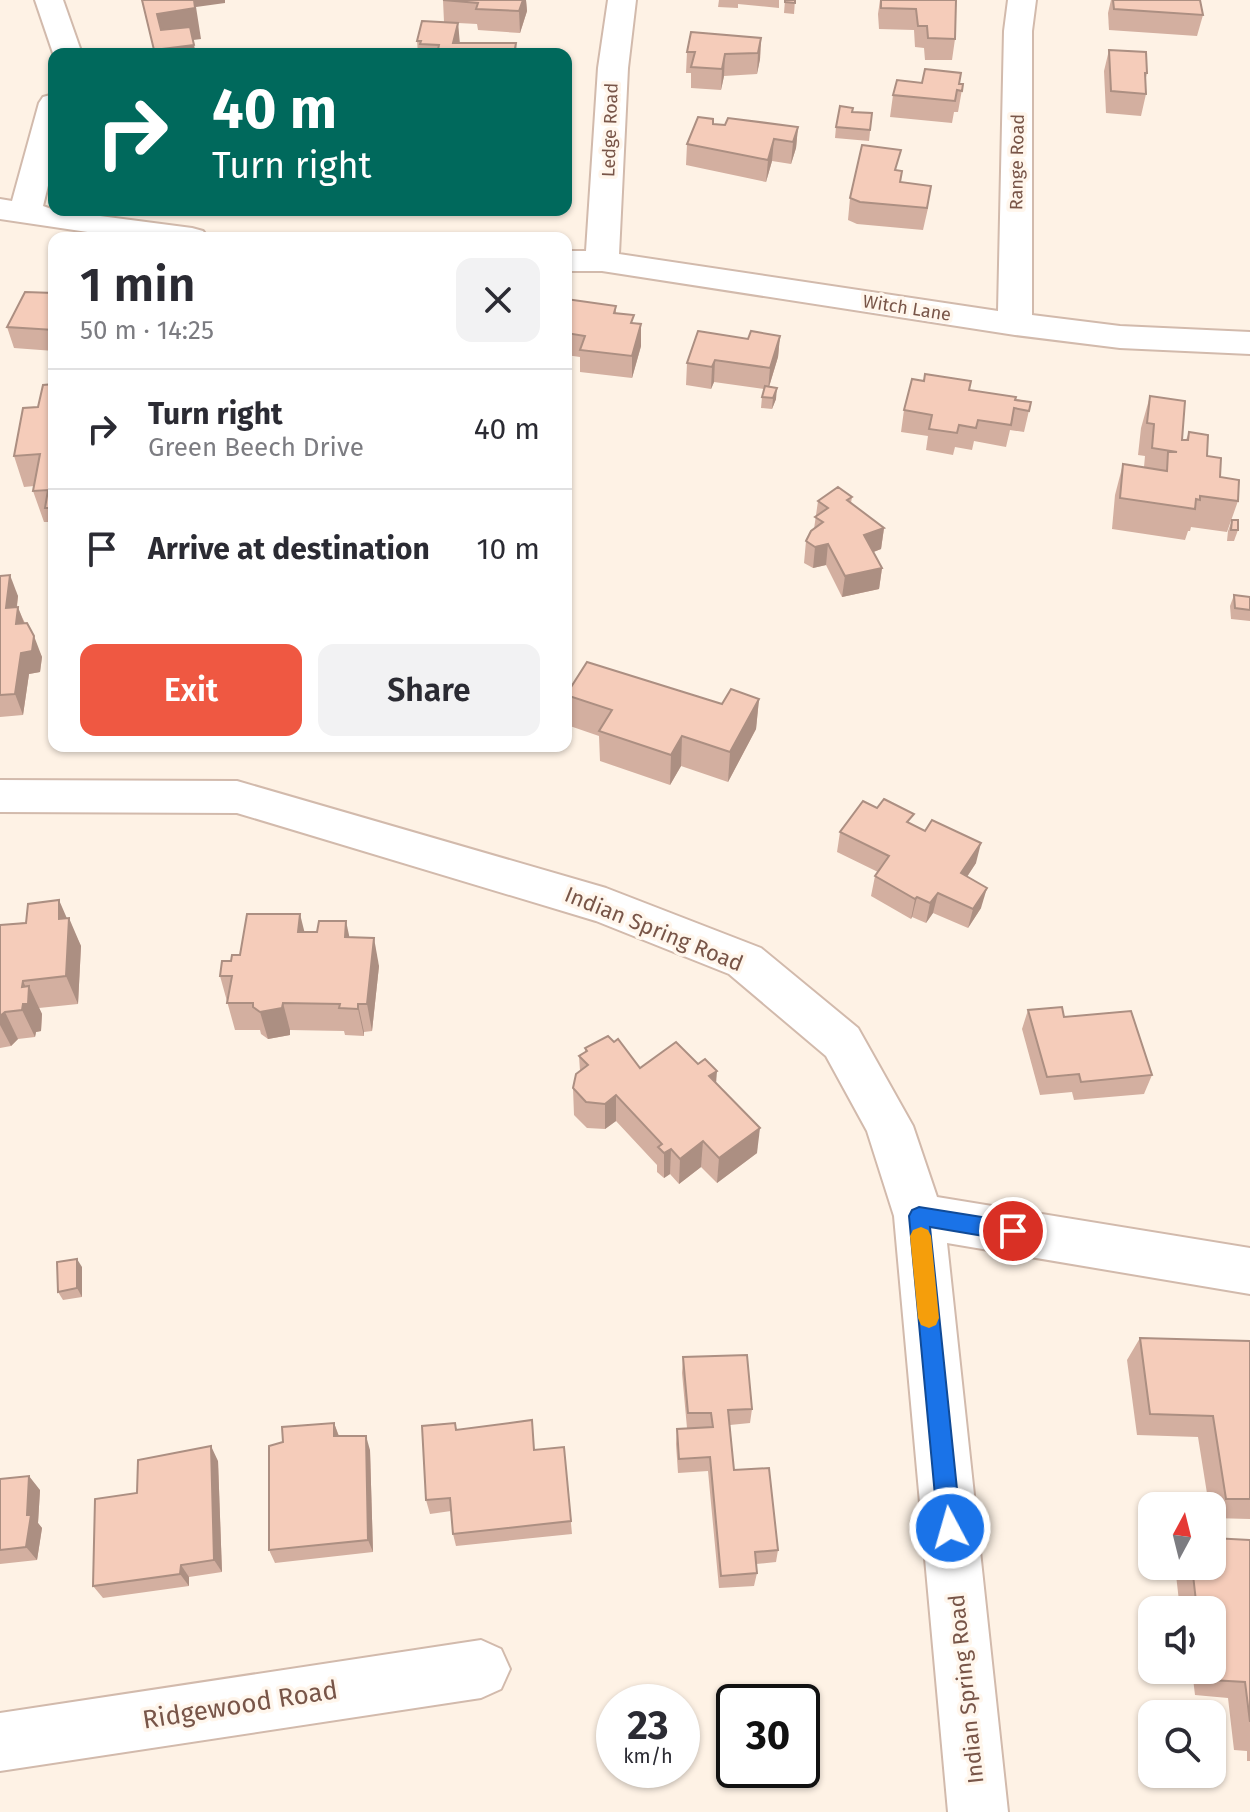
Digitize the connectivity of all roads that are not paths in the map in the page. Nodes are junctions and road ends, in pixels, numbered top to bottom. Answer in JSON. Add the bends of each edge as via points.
{"nodes":[{"id":1,"x":49,"y":0,"type":"edge"},
{"id":2,"x":622,"y":0,"type":"edge"},
{"id":3,"x":1022,"y":0,"type":"edge"},
{"id":4,"x":65,"y":48,"type":"edge"},
{"id":5,"x":48,"y":118,"type":"edge"},
{"id":6,"x":12,"y":210,"type":"edge"},
{"id":7,"x":48,"y":216,"type":"edge"},
{"id":8,"x":51,"y":216,"type":"edge"},
{"id":9,"x":153,"y":232,"type":"edge"},
{"id":10,"x":572,"y":261,"type":"edge"},
{"id":11,"x":602,"y":261,"type":"junction"},
{"id":12,"x":1015,"y":324,"type":"junction"},
{"id":13,"x":1250,"y":343,"type":"edge"},
{"id":14,"x":0,"y":796,"type":"edge"},
{"id":15,"x":919,"y":1216,"type":"junction"},
{"id":16,"x":1250,"y":1271,"type":"edge"},
{"id":17,"x":481,"y":1669,"type":"dead end"},
{"id":18,"x":0,"y":1742,"type":"edge"},
{"id":19,"x":978,"y":1812,"type":"edge"}],
"edges":[{"from":1,"to":4,"type":"street"},
{"from":2,"to":11,"type":"street","name":"Ledge Road"},
{"from":3,"to":12,"type":"street","name":"Range Road"},
{"from":5,"to":6,"type":"street"},
{"from":6,"to":7,"type":"street"},
{"from":8,"to":9,"type":"street"},
{"from":10,"to":11,"type":"street","name":"Witch Lane"},
{"from":11,"to":12,"type":"street","name":"Witch Lane"},
{"from":12,"to":13,"type":"street","name":"Witch Lane","via":[[1120,337]]},
{"from":14,"to":15,"type":"street","name":"Indian Spring Road","via":[[237,797],[606,906],[745,961],[842,1042],[889,1126]]},
{"from":15,"to":16,"type":"street"},
{"from":15,"to":19,"type":"street","name":"Indian Spring Road"},
{"from":17,"to":18,"type":"street","name":"Ridgewood Road"}]}
